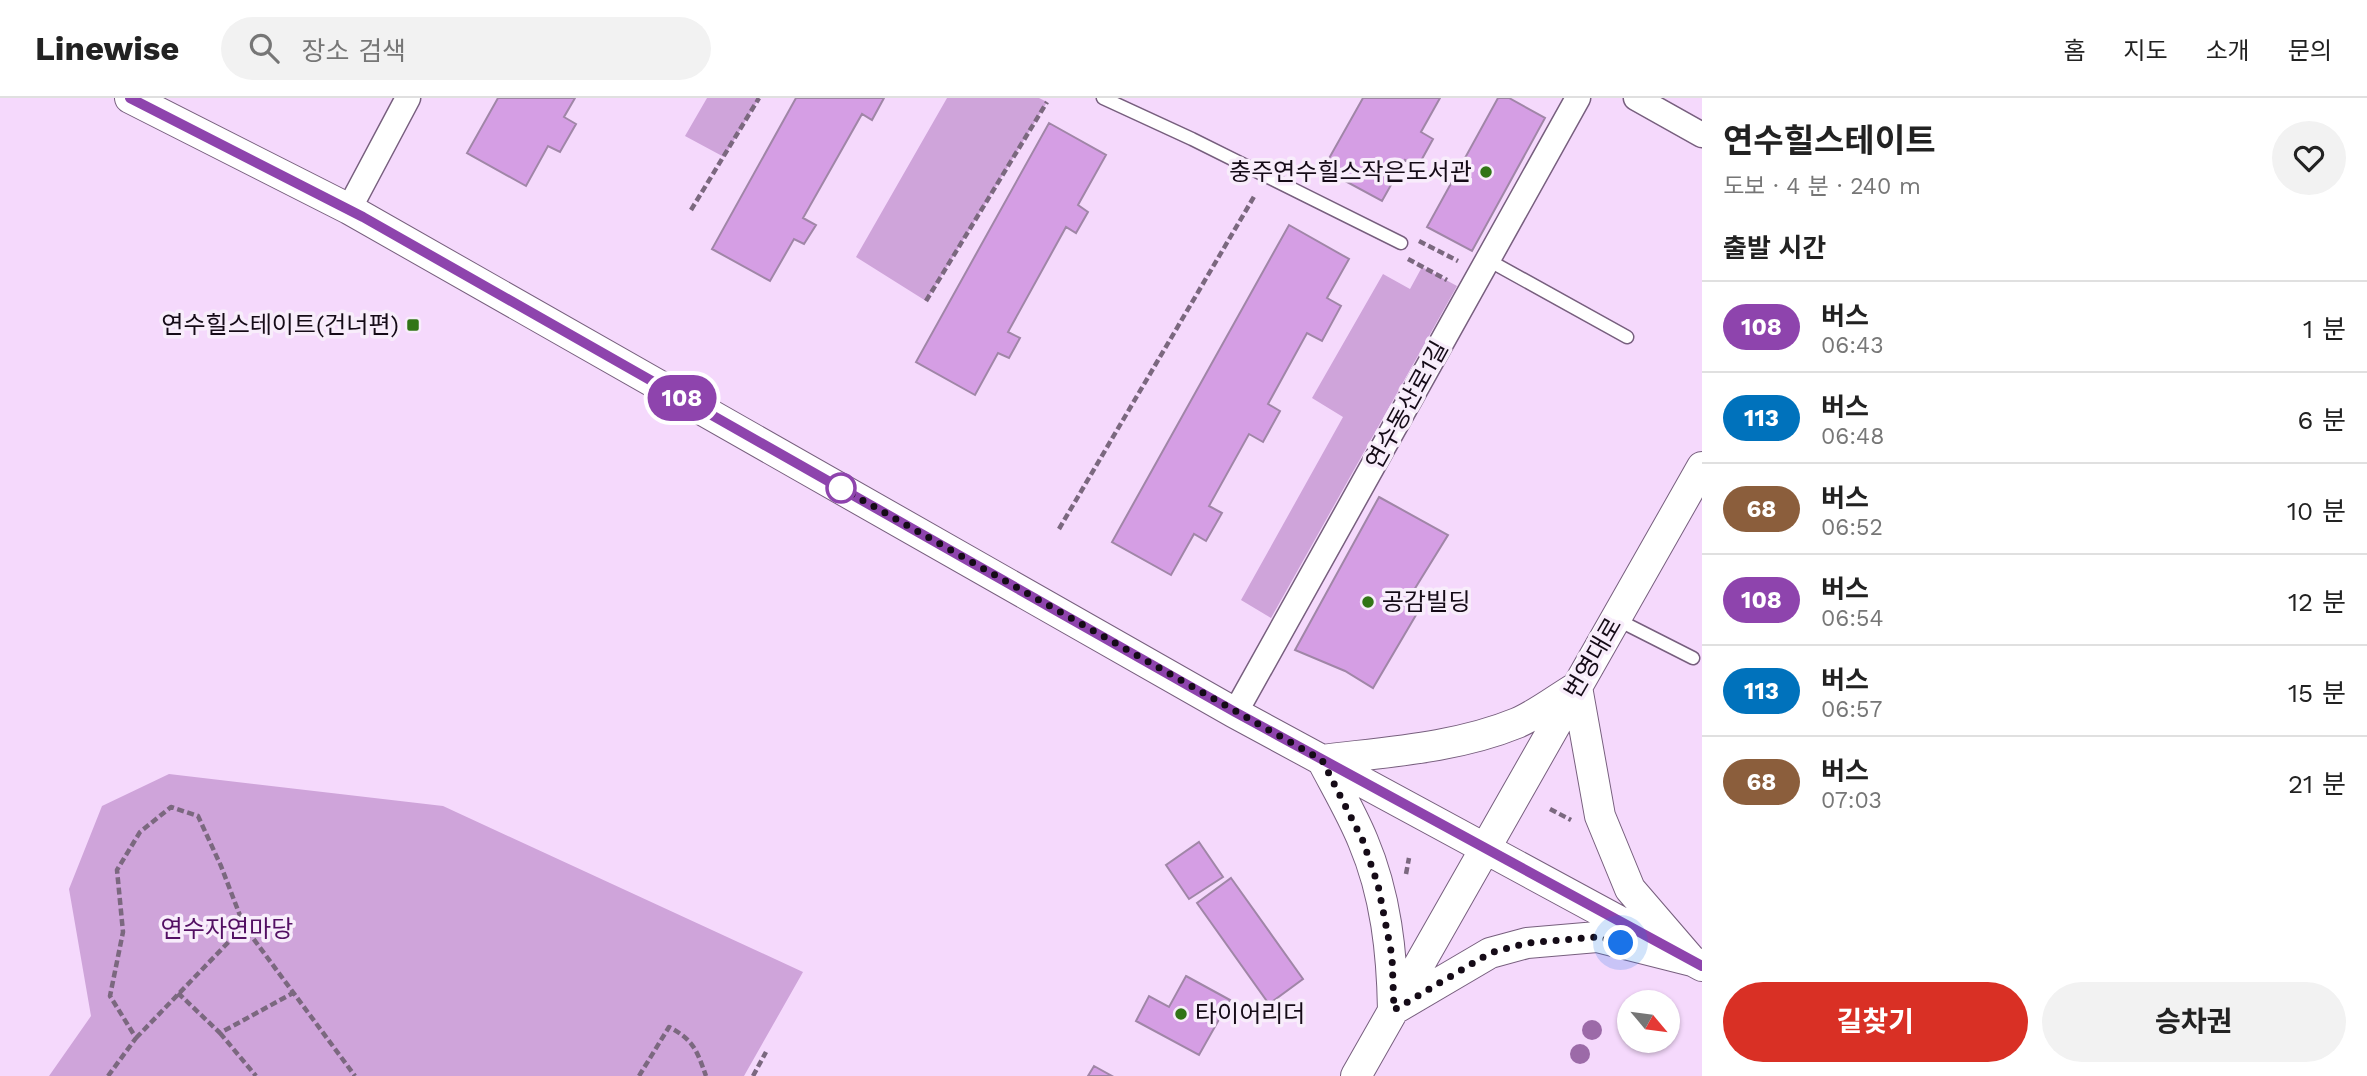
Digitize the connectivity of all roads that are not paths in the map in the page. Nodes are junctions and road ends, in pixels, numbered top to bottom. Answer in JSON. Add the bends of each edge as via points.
{"nodes":[{"id":1,"x":130,"y":98,"type":"edge"},
{"id":2,"x":408,"y":98,"type":"edge"},
{"id":3,"x":1103,"y":98,"type":"edge"},
{"id":4,"x":1578,"y":98,"type":"edge"},
{"id":5,"x":1636,"y":98,"type":"edge"},
{"id":6,"x":1702,"y":135,"type":"edge"},
{"id":7,"x":349,"y":209,"type":"junction"},
{"id":8,"x":1401,"y":243,"type":"dead end"},
{"id":9,"x":1478,"y":263,"type":"junction"},
{"id":10,"x":1627,"y":337,"type":"dead end"},
{"id":11,"x":1702,"y":467,"type":"edge"},
{"id":12,"x":1616,"y":618,"type":"junction"},
{"id":13,"x":1693,"y":657,"type":"dead end"},
{"id":14,"x":1577,"y":687,"type":"junction"},
{"id":15,"x":1235,"y":712,"type":"junction"},
{"id":16,"x":1322,"y":760,"type":"junction"},
{"id":17,"x":1486,"y":850,"type":"junction"},
{"id":18,"x":1697,"y":964,"type":"edge"},
{"id":19,"x":1394,"y":1010,"type":"junction"},
{"id":20,"x":1356,"y":1076,"type":"edge"}],
"edges":[{"from":1,"to":7,"type":"street"},
{"from":2,"to":7,"type":"street"},
{"from":3,"to":8,"type":"lane"},
{"from":4,"to":9,"type":"street","name":"연수동산로1길"},
{"from":5,"to":6,"type":"street"},
{"from":7,"to":15,"type":"street"},
{"from":9,"to":10,"type":"lane"},
{"from":9,"to":15,"type":"street","name":"연수동산로1길"},
{"from":11,"to":12,"type":"street","name":"번영대로"},
{"from":12,"to":13,"type":"lane"},
{"from":12,"to":14,"type":"street","name":"번영대로"},
{"from":14,"to":16,"type":"street","via":[[1518,723],[1462,740]]},
{"from":14,"to":17,"type":"street","name":"번영대로"},
{"from":14,"to":18,"type":"street","via":[[1600,816],[1630,889]]},
{"from":15,"to":16,"type":"street"},
{"from":16,"to":17,"type":"street"},
{"from":16,"to":19,"type":"street","via":[[1363,841],[1378,885],[1392,956]]},
{"from":17,"to":18,"type":"street"},
{"from":17,"to":19,"type":"street","name":"번영대로"},
{"from":18,"to":19,"type":"street","via":[[1597,937],[1527,943],[1490,953]]},
{"from":19,"to":20,"type":"street","name":"번영대로"}]}
